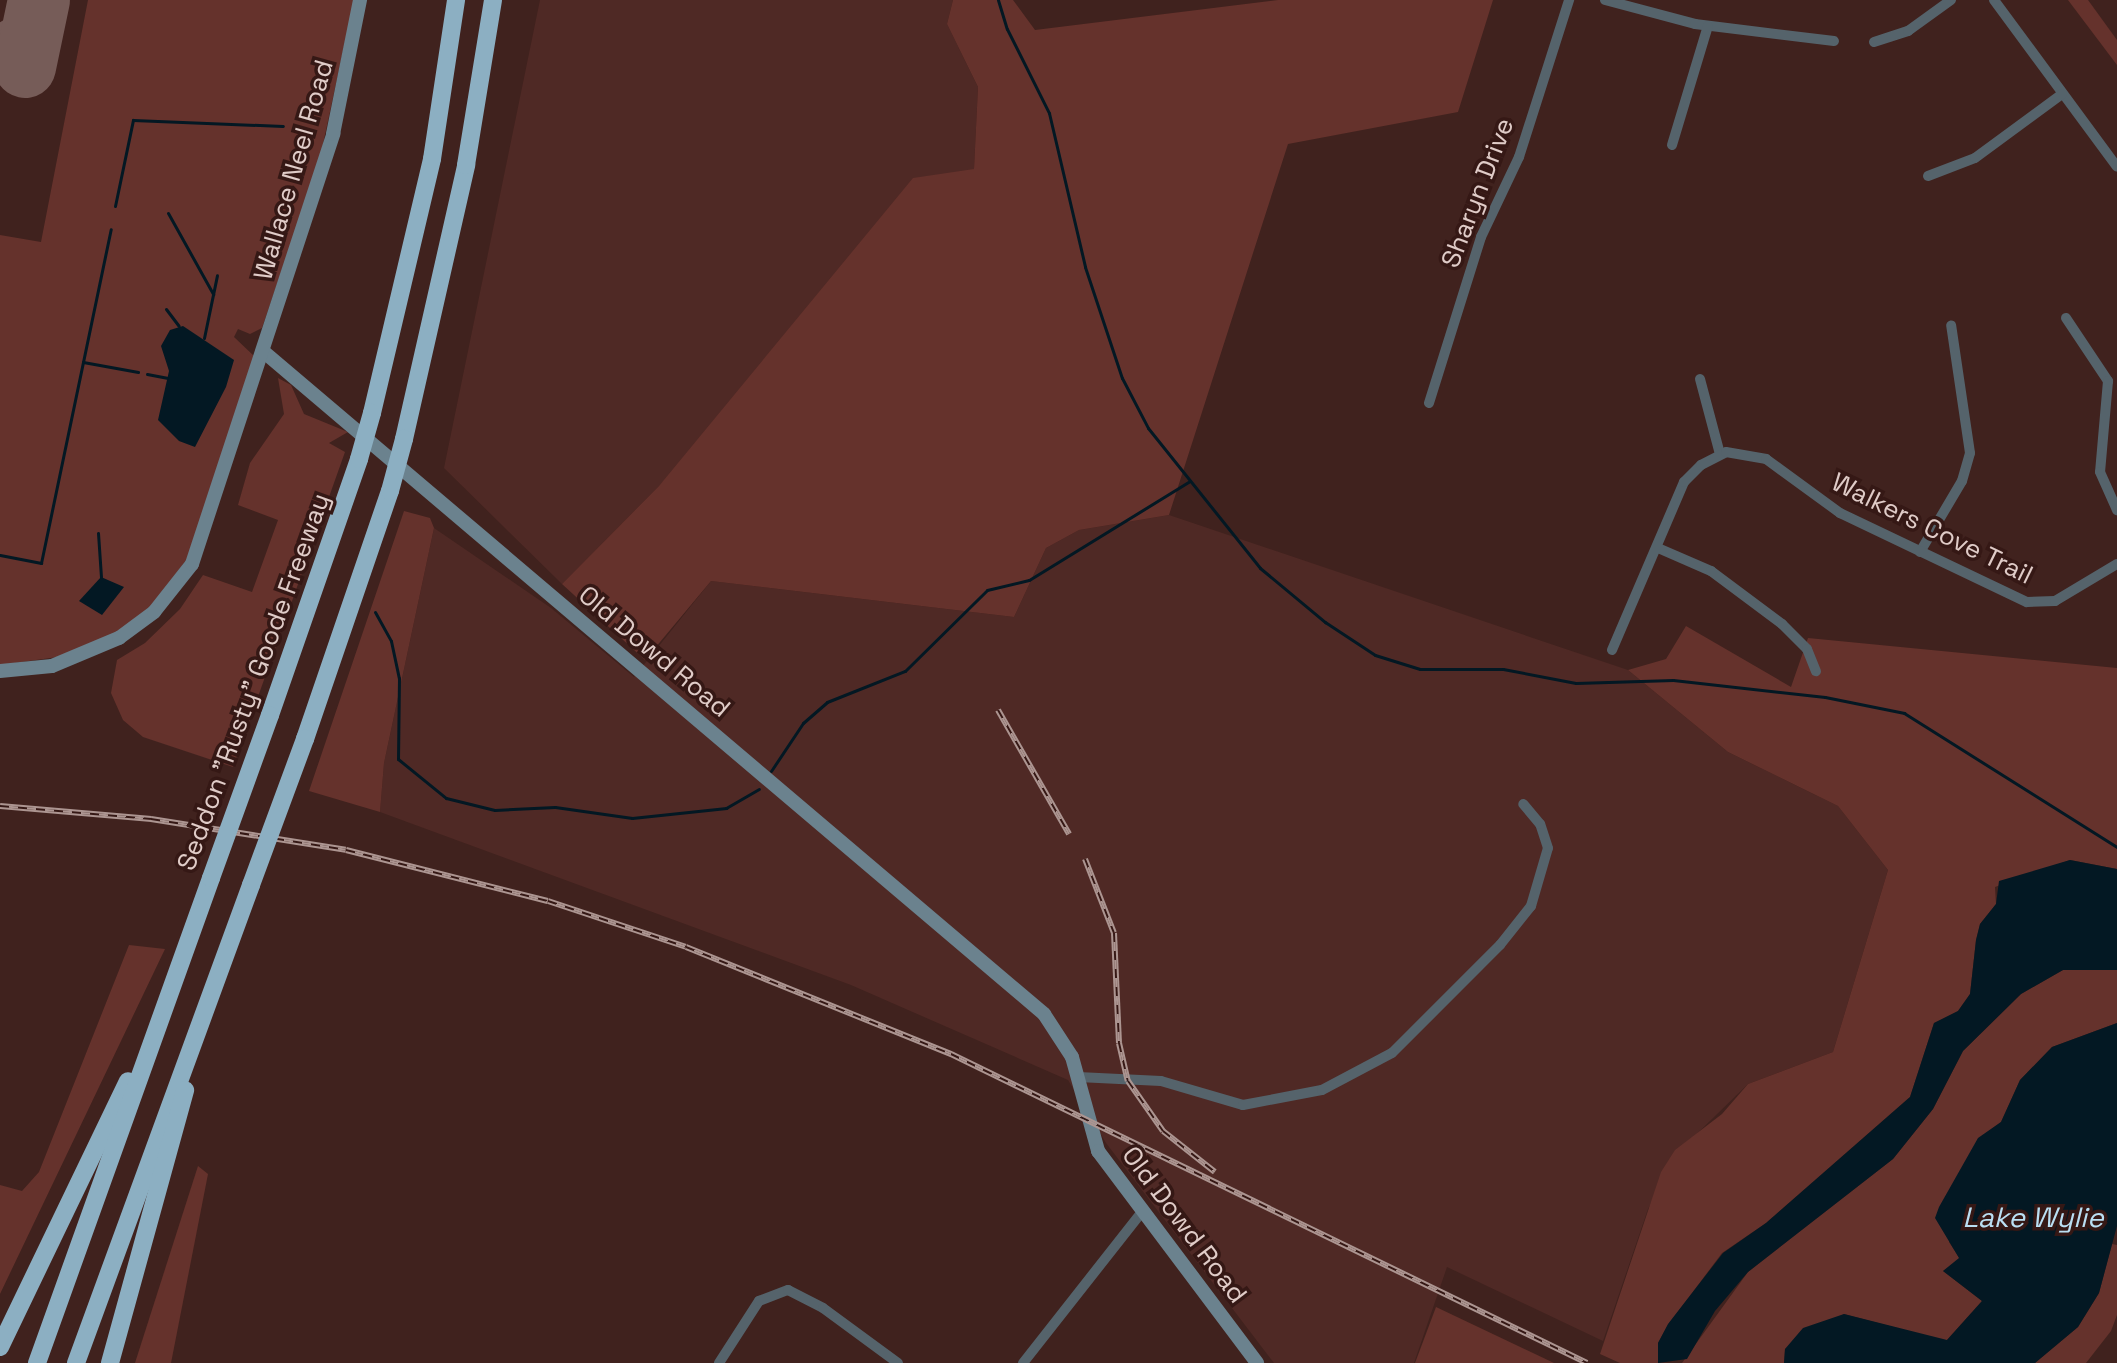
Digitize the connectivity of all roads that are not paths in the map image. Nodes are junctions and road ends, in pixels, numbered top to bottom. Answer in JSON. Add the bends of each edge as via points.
{"nodes":[{"id":1,"x":360,"y":0,"type":"edge"},
{"id":2,"x":456,"y":0,"type":"edge"},
{"id":3,"x":493,"y":0,"type":"edge"},
{"id":4,"x":1569,"y":0,"type":"edge"},
{"id":5,"x":1605,"y":0,"type":"edge"},
{"id":6,"x":1951,"y":0,"type":"edge"},
{"id":7,"x":1994,"y":0,"type":"edge"},
{"id":8,"x":1708,"y":26,"type":"junction"},
{"id":9,"x":1834,"y":41,"type":"dead end"},
{"id":10,"x":1874,"y":42,"type":"dead end"},
{"id":11,"x":2062,"y":94,"type":"junction"},
{"id":12,"x":1672,"y":145,"type":"dead end"},
{"id":13,"x":2117,"y":167,"type":"edge"},
{"id":14,"x":1928,"y":176,"type":"dead end"},
{"id":15,"x":2066,"y":318,"type":"dead end"},
{"id":16,"x":1951,"y":325,"type":"dead end"},
{"id":17,"x":264,"y":352,"type":"junction"},
{"id":18,"x":1700,"y":379,"type":"dead end"},
{"id":19,"x":1429,"y":403,"type":"dead end"},
{"id":20,"x":1720,"y":454,"type":"junction"},
{"id":21,"x":2117,"y":510,"type":"edge"},
{"id":22,"x":1658,"y":548,"type":"junction"},
{"id":23,"x":1920,"y":552,"type":"junction"},
{"id":24,"x":2117,"y":564,"type":"edge"},
{"id":25,"x":1612,"y":650,"type":"dead end"},
{"id":26,"x":0,"y":671,"type":"edge"},
{"id":27,"x":1816,"y":671,"type":"dead end"},
{"id":28,"x":1523,"y":804,"type":"dead end"},
{"id":29,"x":168,"y":1000,"type":"junction"},
{"id":30,"x":201,"y":1029,"type":"junction"},
{"id":31,"x":1078,"y":1077,"type":"junction"},
{"id":32,"x":1142,"y":1212,"type":"junction"},
{"id":33,"x":0,"y":1347,"type":"edge"},
{"id":34,"x":37,"y":1363,"type":"edge"},
{"id":35,"x":76,"y":1363,"type":"edge"},
{"id":36,"x":110,"y":1363,"type":"edge"},
{"id":37,"x":719,"y":1363,"type":"edge"},
{"id":38,"x":898,"y":1363,"type":"edge"},
{"id":39,"x":1023,"y":1363,"type":"edge"},
{"id":40,"x":1257,"y":1363,"type":"edge"}],
"edges":[{"from":1,"to":17,"type":"street","name":"Wallace Neel Road","via":[[342,104]]},
{"from":2,"to":29,"type":"highway","name":"Seddon \"Rusty\" Goode Freeway","bridge":true,"via":[[432,159],[359,459]]},
{"from":3,"to":30,"type":"highway","bridge":true,"via":[[466,165],[390,491]]},
{"from":4,"to":19,"type":"street","name":"Sharyn Drive","via":[[1519,157],[1481,237]]},
{"from":5,"to":8,"type":"street"},
{"from":6,"to":10,"type":"street","via":[[1908,31]]},
{"from":7,"to":11,"type":"street"},
{"from":8,"to":9,"type":"street"},
{"from":8,"to":12,"type":"street"},
{"from":11,"to":13,"type":"street"},
{"from":11,"to":14,"type":"street","via":[[1975,158]]},
{"from":15,"to":21,"type":"street","via":[[2108,381],[2100,472]]},
{"from":16,"to":23,"type":"street","via":[[1970,453],[1962,481]]},
{"from":17,"to":26,"type":"street","via":[[201,545],[169,596],[138,626],[96,651],[52,666]]},
{"from":17,"to":31,"type":"street","name":"Old Dowd Road","via":[[1034,1004],[1061,1034]]},
{"from":18,"to":20,"type":"street"},
{"from":20,"to":22,"type":"street","via":[[1684,482]]},
{"from":20,"to":23,"type":"street","name":"Walkers Cove Trail","via":[[1766,459],[1840,513]]},
{"from":22,"to":25,"type":"street"},
{"from":22,"to":27,"type":"street","via":[[1711,571],[1782,624],[1807,649]]},
{"from":23,"to":24,"type":"street","name":"Walkers Cove Trail","via":[[2036,603],[2063,597]]},
{"from":28,"to":31,"type":"street","via":[[1540,824],[1548,848],[1531,906],[1500,945],[1392,1053],[1322,1090],[1243,1105],[1161,1081]]},
{"from":29,"to":33,"type":"highway"},
{"from":29,"to":34,"type":"highway","name":"Seddon \"Rusty\" Goode Freeway"},
{"from":30,"to":35,"type":"highway"},
{"from":30,"to":36,"type":"highway"},
{"from":31,"to":32,"type":"street","name":"Old Dowd Road","via":[[1098,1151]]},
{"from":32,"to":39,"type":"street"},
{"from":32,"to":40,"type":"street","name":"Old Dowd Road"},
{"from":37,"to":38,"type":"street","via":[[759,1301],[771,1292],[788,1290],[823,1308]]}]}
